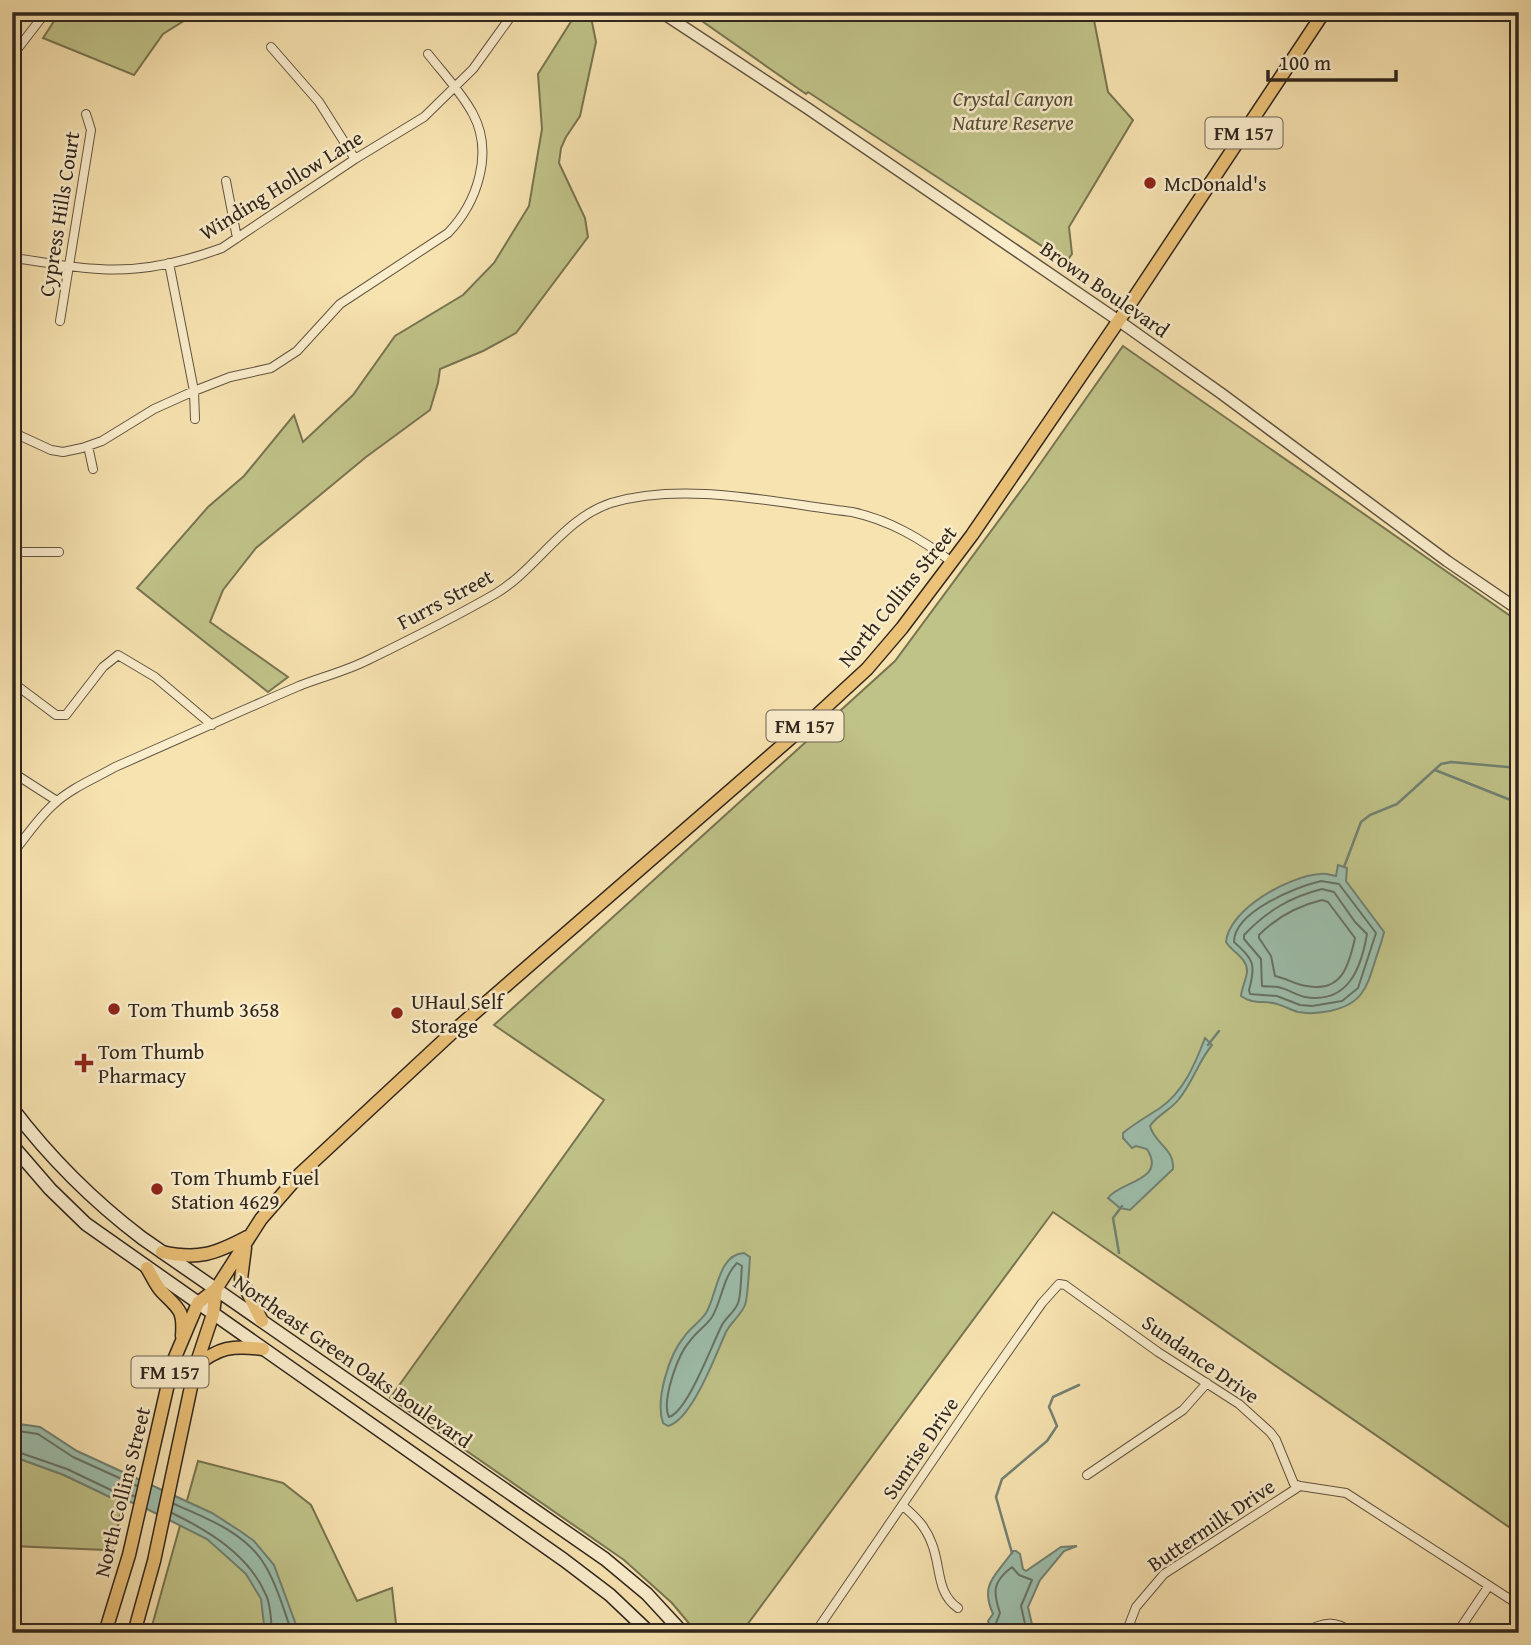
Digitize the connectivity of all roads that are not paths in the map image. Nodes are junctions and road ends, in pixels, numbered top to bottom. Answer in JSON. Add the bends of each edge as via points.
{"nodes":[{"id":1,"x":46,"y":12,"type":"edge"},
{"id":2,"x":514,"y":12,"type":"edge"},
{"id":3,"x":661,"y":12,"type":"edge"},
{"id":4,"x":1324,"y":12,"type":"edge"},
{"id":5,"x":271,"y":47,"type":"dead end"},
{"id":6,"x":428,"y":54,"type":"dead end"},
{"id":7,"x":12,"y":56,"type":"edge"},
{"id":8,"x":455,"y":89,"type":"junction"},
{"id":9,"x":86,"y":114,"type":"dead end"},
{"id":10,"x":355,"y":159,"type":"junction"},
{"id":11,"x":226,"y":181,"type":"dead end"},
{"id":12,"x":237,"y":238,"type":"junction"},
{"id":13,"x":12,"y":258,"type":"edge"},
{"id":14,"x":169,"y":263,"type":"junction"},
{"id":15,"x":69,"y":266,"type":"junction"},
{"id":16,"x":60,"y":321,"type":"dead end"},
{"id":17,"x":1119,"y":321,"type":"junction"},
{"id":18,"x":194,"y":391,"type":"junction"},
{"id":19,"x":195,"y":419,"type":"dead end"},
{"id":20,"x":12,"y":432,"type":"edge"},
{"id":21,"x":88,"y":446,"type":"junction"},
{"id":22,"x":93,"y":469,"type":"dead end"},
{"id":23,"x":12,"y":552,"type":"edge"},
{"id":24,"x":58,"y":552,"type":"dead end"},
{"id":25,"x":952,"y":562,"type":"junction"},
{"id":26,"x":1519,"y":610,"type":"edge"},
{"id":27,"x":12,"y":682,"type":"edge"},
{"id":28,"x":212,"y":725,"type":"junction"},
{"id":29,"x":12,"y":772,"type":"edge"},
{"id":30,"x":57,"y":801,"type":"junction"},
{"id":31,"x":12,"y":855,"type":"edge"},
{"id":32,"x":12,"y":1108,"type":"edge"},
{"id":33,"x":12,"y":1145,"type":"edge"},
{"id":34,"x":42,"y":1146,"type":"junction"},
{"id":35,"x":24,"y":1160,"type":"junction"},
{"id":36,"x":248,"y":1237,"type":"junction"},
{"id":37,"x":162,"y":1252,"type":"junction"},
{"id":38,"x":147,"y":1268,"type":"junction"},
{"id":39,"x":1057,"y":1286,"type":"joint"},
{"id":40,"x":216,"y":1289,"type":"junction"},
{"id":41,"x":198,"y":1303,"type":"junction"},
{"id":42,"x":214,"y":1314,"type":"junction"},
{"id":43,"x":262,"y":1321,"type":"junction"},
{"id":44,"x":182,"y":1340,"type":"junction"},
{"id":45,"x":263,"y":1349,"type":"junction"},
{"id":46,"x":195,"y":1368,"type":"junction"},
{"id":47,"x":1207,"y":1383,"type":"junction"},
{"id":48,"x":380,"y":1403,"type":"junction"},
{"id":49,"x":367,"y":1422,"type":"junction"},
{"id":50,"x":1087,"y":1475,"type":"dead end"},
{"id":51,"x":1300,"y":1486,"type":"junction"},
{"id":52,"x":902,"y":1506,"type":"junction"},
{"id":53,"x":1488,"y":1587,"type":"junction"},
{"id":54,"x":1519,"y":1605,"type":"edge"},
{"id":55,"x":958,"y":1608,"type":"dead end"},
{"id":56,"x":104,"y":1633,"type":"edge"},
{"id":57,"x":134,"y":1633,"type":"edge"},
{"id":58,"x":650,"y":1633,"type":"edge"},
{"id":59,"x":683,"y":1633,"type":"edge"},
{"id":60,"x":815,"y":1633,"type":"edge"},
{"id":61,"x":1126,"y":1633,"type":"edge"},
{"id":62,"x":1304,"y":1633,"type":"edge"},
{"id":63,"x":1353,"y":1633,"type":"edge"},
{"id":64,"x":1457,"y":1633,"type":"edge"}],
"edges":[{"from":1,"to":7,"type":"street"},
{"from":2,"to":8,"type":"street","name":"Winding Hollow Lane"},
{"from":3,"to":17,"type":"street","name":"Brown Boulevard"},
{"from":4,"to":17,"type":"main road","name":"North Collins Street","number":"FM 157"},
{"from":5,"to":10,"type":"street","via":[[319,102]]},
{"from":6,"to":8,"type":"street"},
{"from":8,"to":10,"type":"street","name":"Winding Hollow Lane","via":[[424,117]]},
{"from":8,"to":18,"type":"street","via":[[475,117],[482,144],[479,180],[459,222],[340,304],[284,362]]},
{"from":9,"to":15,"type":"street","name":"Cypress Hills Court","via":[[91,130]]},
{"from":10,"to":12,"type":"street","name":"Winding Hollow Lane"},
{"from":11,"to":12,"type":"street"},
{"from":12,"to":14,"type":"street","name":"Winding Hollow Lane","via":[[222,248]]},
{"from":13,"to":15,"type":"street","name":"Winding Hollow Lane"},
{"from":14,"to":15,"type":"street","name":"Winding Hollow Lane","via":[[118,270]]},
{"from":14,"to":18,"type":"street"},
{"from":15,"to":16,"type":"street","name":"Cypress Hills Court"},
{"from":17,"to":25,"type":"main road","name":"North Collins Street","number":"FM 157"},
{"from":17,"to":26,"type":"street","name":"Brown Boulevard"},
{"from":18,"to":19,"type":"street"},
{"from":18,"to":21,"type":"street"},
{"from":20,"to":21,"type":"street","via":[[51,450]]},
{"from":21,"to":22,"type":"street"},
{"from":23,"to":24,"type":"street"},
{"from":25,"to":28,"type":"street","name":"Furrs Street","via":[[899,527],[852,512],[692,494],[631,498],[597,509],[495,594],[367,661]]},
{"from":25,"to":36,"type":"main road","name":"North Collins Street","number":"FM 157","via":[[867,669],[456,1029],[295,1179]]},
{"from":27,"to":28,"type":"street","via":[[56,715],[66,715],[103,667],[114,656],[121,656],[155,677]]},
{"from":28,"to":30,"type":"street","name":"Furrs Street","via":[[115,767]]},
{"from":29,"to":30,"type":"street"},
{"from":30,"to":31,"type":"street","name":"Furrs Street"},
{"from":32,"to":34,"type":"main road","name":"Northeast Green Oaks Boulevard"},
{"from":33,"to":35,"type":"main road","name":"Northeast Green Oaks Boulevard"},
{"from":34,"to":35,"type":"main road"},
{"from":34,"to":37,"type":"main road","name":"Northeast Green Oaks Boulevard","via":[[97,1203]]},
{"from":35,"to":38,"type":"main road","name":"Northeast Green Oaks Boulevard","via":[[86,1224]]},
{"from":36,"to":37,"type":"main road","via":[[215,1254]]},
{"from":36,"to":40,"type":"main road","name":"North Collins Street","number":"FM 157"},
{"from":36,"to":43,"type":"main road","via":[[241,1279]]},
{"from":37,"to":40,"type":"main road","name":"Northeast Green Oaks Boulevard"},
{"from":38,"to":41,"type":"main road","name":"Northeast Green Oaks Boulevard"},
{"from":38,"to":44,"type":"main road","via":[[160,1290],[177,1304]]},
{"from":39,"to":47,"type":"street","name":"Sundance Drive","via":[[1065,1285]]},
{"from":39,"to":52,"type":"street","name":"Sunrise Drive"},
{"from":40,"to":41,"type":"main road","name":"North Collins Street","number":"FM 157"},
{"from":40,"to":42,"type":"main road","name":"North Collins Street","number":"FM 157"},
{"from":40,"to":43,"type":"main road","name":"Northeast Green Oaks Boulevard"},
{"from":41,"to":42,"type":"main road","name":"Northeast Green Oaks Boulevard"},
{"from":41,"to":44,"type":"main road","name":"North Collins Street","number":"FM 157"},
{"from":42,"to":45,"type":"main road","name":"Northeast Green Oaks Boulevard"},
{"from":42,"to":46,"type":"main road","name":"North Collins Street","number":"FM 157"},
{"from":43,"to":48,"type":"main road","name":"Northeast Green Oaks Boulevard"},
{"from":44,"to":56,"type":"main road","name":"North Collins Street","number":"FM 157","via":[[129,1555]]},
{"from":45,"to":46,"type":"main road","via":[[236,1346],[209,1355]]},
{"from":45,"to":49,"type":"main road","name":"Northeast Green Oaks Boulevard"},
{"from":46,"to":57,"type":"main road","name":"North Collins Street","number":"FM 157"},
{"from":47,"to":50,"type":"street","via":[[1183,1410]]},
{"from":47,"to":51,"type":"street","name":"Sundance Drive","via":[[1270,1432],[1294,1484]]},
{"from":48,"to":49,"type":"main road"},
{"from":48,"to":59,"type":"main road","name":"Northeast Green Oaks Boulevard","via":[[604,1559],[647,1594]]},
{"from":49,"to":58,"type":"main road","name":"Northeast Green Oaks Boulevard","via":[[564,1560]]},
{"from":51,"to":53,"type":"street","name":"Buttermilk Drive","via":[[1346,1493]]},
{"from":51,"to":61,"type":"street","name":"Buttermilk Drive","via":[[1164,1574],[1136,1607]]},
{"from":52,"to":55,"type":"street","via":[[928,1533],[944,1593]]},
{"from":52,"to":60,"type":"street","name":"Sunrise Drive"},
{"from":53,"to":54,"type":"street","name":"Buttermilk Drive"},
{"from":53,"to":64,"type":"street"},
{"from":62,"to":63,"type":"street","via":[[1328,1622]]}]}
